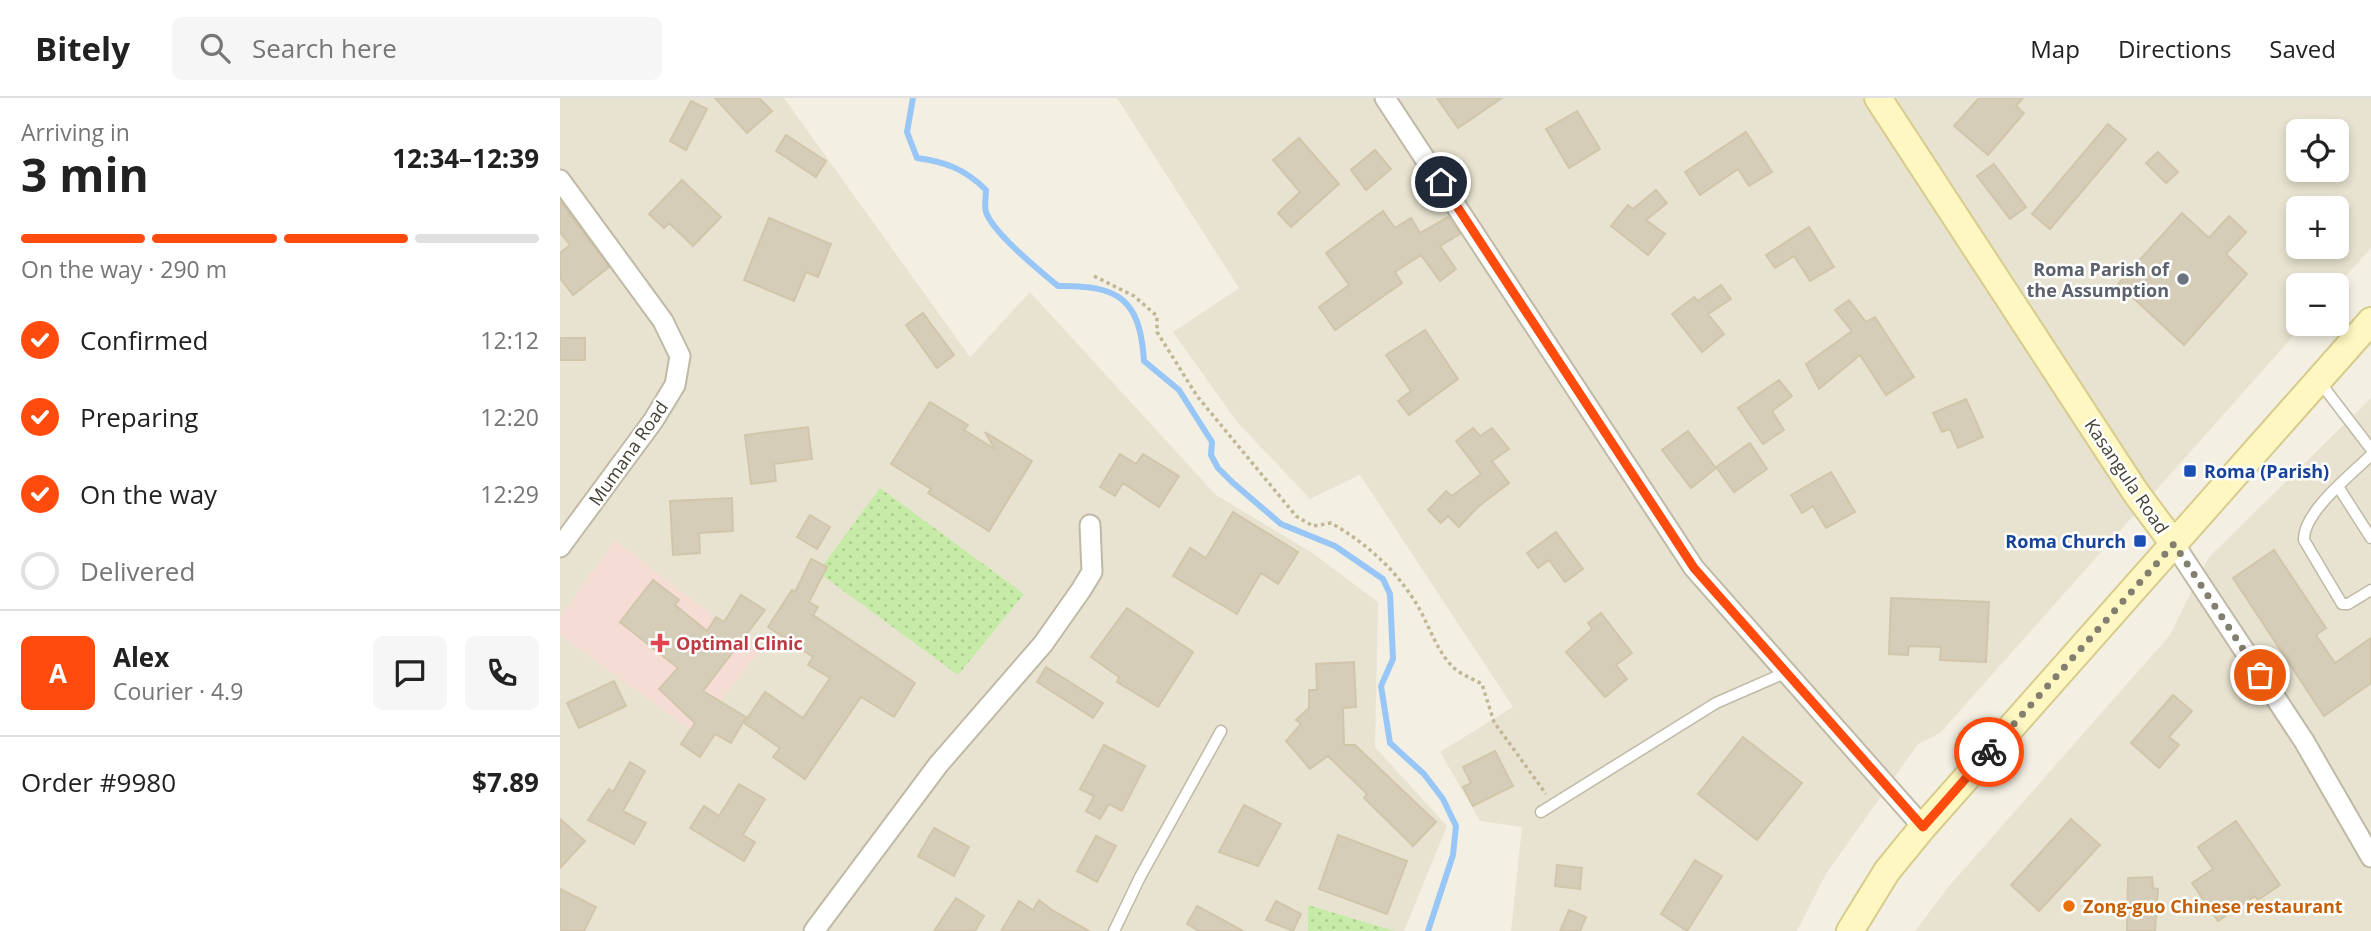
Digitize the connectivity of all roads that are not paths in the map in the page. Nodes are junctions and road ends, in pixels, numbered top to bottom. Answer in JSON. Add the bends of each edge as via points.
{"nodes":[{"id":1,"x":1385,"y":98,"type":"edge"},
{"id":2,"x":1878,"y":98,"type":"edge"},
{"id":3,"x":560,"y":180,"type":"edge"},
{"id":4,"x":2371,"y":321,"type":"edge"},
{"id":5,"x":2319,"y":381,"type":"junction"},
{"id":6,"x":2371,"y":449,"type":"edge"},
{"id":7,"x":2371,"y":455,"type":"edge"},
{"id":8,"x":2339,"y":488,"type":"junction"},
{"id":9,"x":1090,"y":525,"type":"dead end"},
{"id":10,"x":2371,"y":538,"type":"edge"},
{"id":11,"x":2174,"y":544,"type":"junction"},
{"id":12,"x":560,"y":547,"type":"edge"},
{"id":13,"x":2371,"y":590,"type":"edge"},
{"id":14,"x":1787,"y":672,"type":"junction"},
{"id":15,"x":1221,"y":731,"type":"dead end"},
{"id":16,"x":1541,"y":811,"type":"dead end"},
{"id":17,"x":1923,"y":827,"type":"junction"},
{"id":18,"x":2371,"y":857,"type":"edge"},
{"id":19,"x":814,"y":931,"type":"edge"},
{"id":20,"x":1114,"y":931,"type":"edge"},
{"id":21,"x":1850,"y":931,"type":"edge"}],
"edges":[{"from":1,"to":14,"type":"street","via":[[1694,568]]},
{"from":2,"to":11,"type":"main road","name":"Kasangula Road"},
{"from":3,"to":12,"type":"street","name":"Mumana Road","via":[[663,321],[680,356],[675,385],[653,421]]},
{"from":4,"to":5,"type":"main road"},
{"from":5,"to":6,"type":"lane"},
{"from":5,"to":11,"type":"main road"},
{"from":7,"to":8,"type":"lane"},
{"from":8,"to":10,"type":"lane"},
{"from":8,"to":13,"type":"lane","via":[[2305,524],[2304,540],[2342,604]]},
{"from":9,"to":19,"type":"street","via":[[1092,572],[1081,590],[1043,643],[938,765]]},
{"from":11,"to":17,"type":"main road"},
{"from":11,"to":18,"type":"street","name":"Kasangula Road","via":[[2304,741]]},
{"from":14,"to":16,"type":"lane","via":[[1716,703]]},
{"from":14,"to":17,"type":"street"},
{"from":15,"to":20,"type":"lane"},
{"from":17,"to":21,"type":"main road","via":[[1887,871]]}]}
